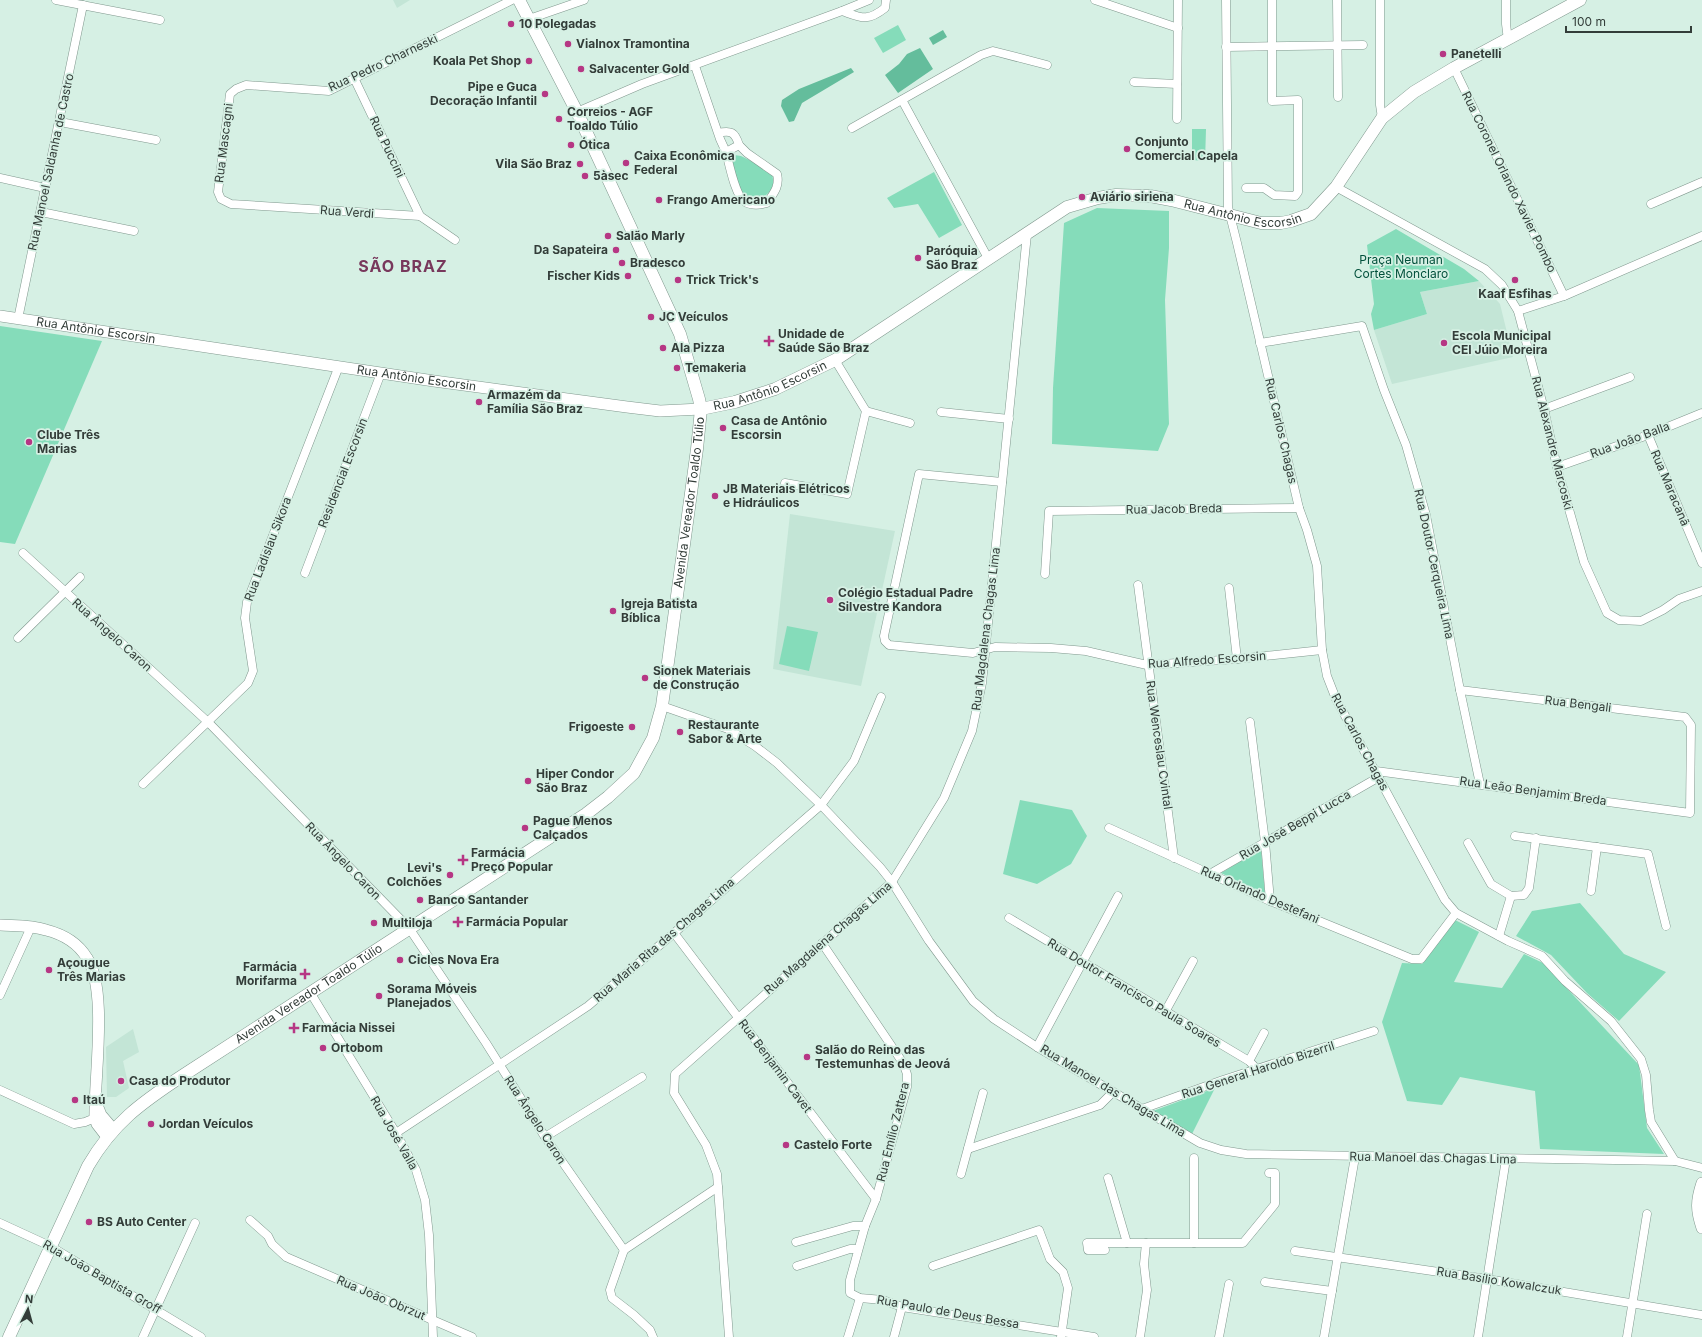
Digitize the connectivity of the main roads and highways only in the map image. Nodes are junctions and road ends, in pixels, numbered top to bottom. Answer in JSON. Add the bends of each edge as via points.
{"nodes":[{"id":1,"x":519,"y":0,"type":"edge"},
{"id":2,"x":1580,"y":0,"type":"edge"},
{"id":3,"x":700,"y":409,"type":"junction"},
{"id":4,"x":9,"y":1337,"type":"edge"}],
"edges":[{"from":1,"to":3,"type":"main road","name":"Avenida Vereador Toaldo Túlio","via":[[577,112],[680,334]]},
{"from":2,"to":3,"type":"main road","name":"Rua Antônio Escorsin","via":[[1414,92],[1382,118],[1336,187],[1311,214],[1291,221],[1262,223],[1171,200],[1150,196],[1116,195],[1067,207],[835,360],[774,389],[735,402]]},
{"from":3,"to":4,"type":"main road","name":"Avenida Vereador Toaldo Túlio","via":[[697,449],[662,706],[653,738],[634,773],[586,814],[148,1098],[131,1112],[110,1133],[88,1166]]}]}
